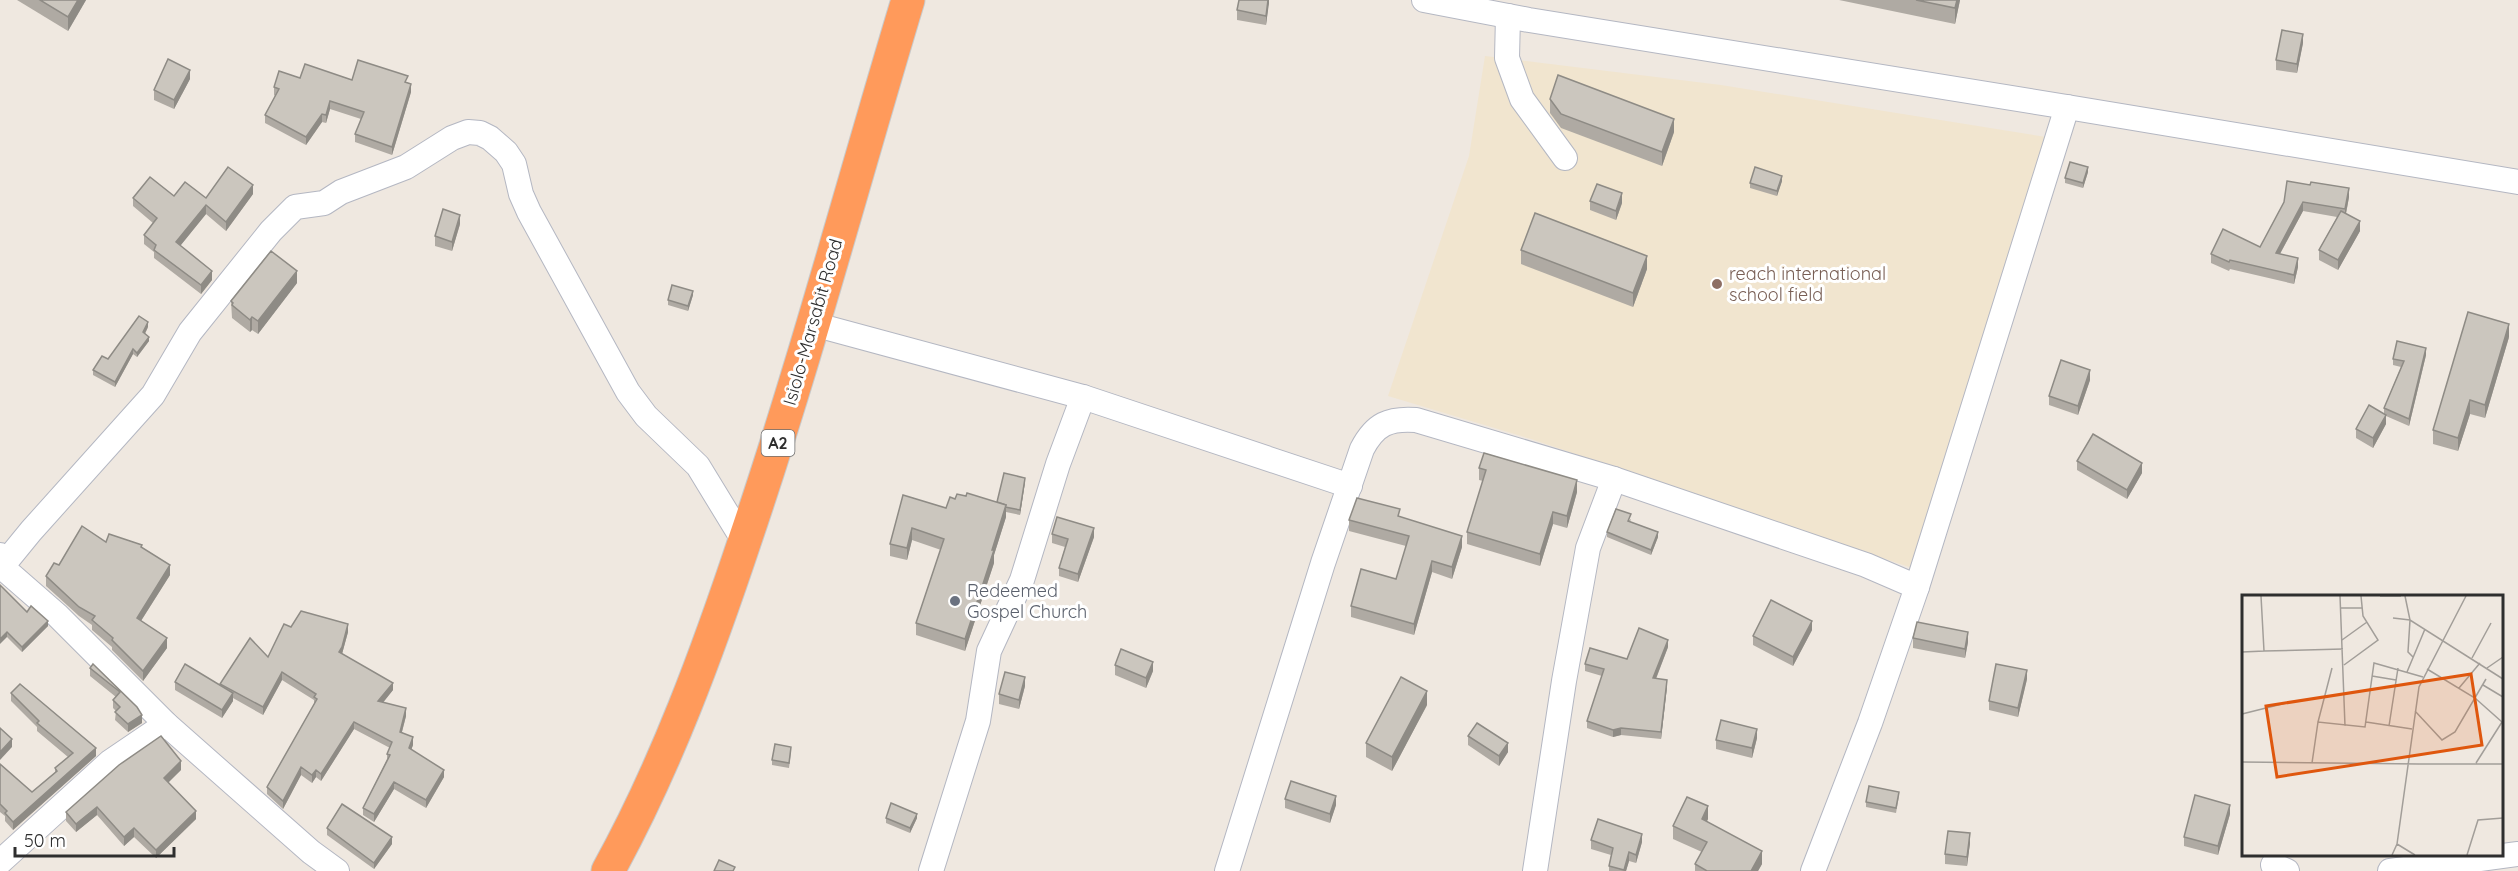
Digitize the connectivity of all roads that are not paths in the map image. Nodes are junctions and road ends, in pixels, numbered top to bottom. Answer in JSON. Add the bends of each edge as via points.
{"nodes":[{"id":1,"x":885,"y":0,"type":"edge"},
{"id":2,"x":908,"y":0,"type":"edge"},
{"id":3,"x":1424,"y":0,"type":"edge"},
{"id":4,"x":1508,"y":16,"type":"junction"},
{"id":5,"x":890,"y":60,"type":"junction"},
{"id":6,"x":2067,"y":107,"type":"junction"},
{"id":7,"x":1565,"y":158,"type":"dead end"},
{"id":8,"x":2518,"y":182,"type":"edge"},
{"id":9,"x":813,"y":324,"type":"junction"},
{"id":10,"x":1083,"y":397,"type":"junction"},
{"id":11,"x":1614,"y":479,"type":"junction"},
{"id":12,"x":1350,"y":486,"type":"junction"},
{"id":13,"x":745,"y":543,"type":"junction"},
{"id":14,"x":1,"y":564,"type":"edge"},
{"id":15,"x":1917,"y":587,"type":"junction"},
{"id":16,"x":166,"y":724,"type":"junction"},
{"id":17,"x":2518,"y":854,"type":"edge"},
{"id":18,"x":2503,"y":856,"type":"edge"},
{"id":19,"x":2503,"y":856,"type":"edge"},
{"id":20,"x":0,"y":862,"type":"edge"},
{"id":21,"x":337,"y":871,"type":"edge"},
{"id":22,"x":608,"y":871,"type":"edge"},
{"id":23,"x":931,"y":871,"type":"edge"},
{"id":24,"x":1227,"y":871,"type":"edge"},
{"id":25,"x":1535,"y":871,"type":"edge"},
{"id":26,"x":1813,"y":871,"type":"edge"},
{"id":27,"x":2390,"y":871,"type":"edge"}],
"edges":[{"from":1,"to":5,"type":"highway"},
{"from":2,"to":5,"type":"highway","name":"Isiolo-Marsabit Road","number":"A2"},
{"from":3,"to":4,"type":"street"},
{"from":4,"to":6,"type":"street"},
{"from":4,"to":7,"type":"street","via":[[1507,58],[1522,99]]},
{"from":5,"to":9,"type":"highway","name":"Isiolo-Marsabit Road","number":"A2"},
{"from":6,"to":8,"type":"street"},
{"from":6,"to":15,"type":"street"},
{"from":9,"to":10,"type":"street"},
{"from":9,"to":13,"type":"highway","name":"Isiolo-Marsabit Road","number":"A2"},
{"from":10,"to":12,"type":"street"},
{"from":10,"to":23,"type":"street","via":[[1022,580],[989,651],[978,721]]},
{"from":11,"to":12,"type":"street","via":[[1416,420],[1397,419],[1370,435]]},
{"from":11,"to":15,"type":"street","via":[[1866,565]]},
{"from":11,"to":25,"type":"street","via":[[1588,548]]},
{"from":12,"to":24,"type":"street"},
{"from":13,"to":14,"type":"street","via":[[698,466],[646,416],[628,392],[529,212],[506,152],[480,133],[468,132],[399,170],[341,192],[324,203],[295,207],[190,332],[153,395]]},
{"from":13,"to":22,"type":"highway","name":"Isiolo-Marsabit Road","number":"A2","via":[[675,728]]},
{"from":14,"to":16,"type":"street"},
{"from":15,"to":26,"type":"street"},
{"from":16,"to":20,"type":"street","via":[[110,762]]},
{"from":16,"to":21,"type":"street"},
{"from":17,"to":18,"type":"street"},
{"from":19,"to":27,"type":"street"}]}
